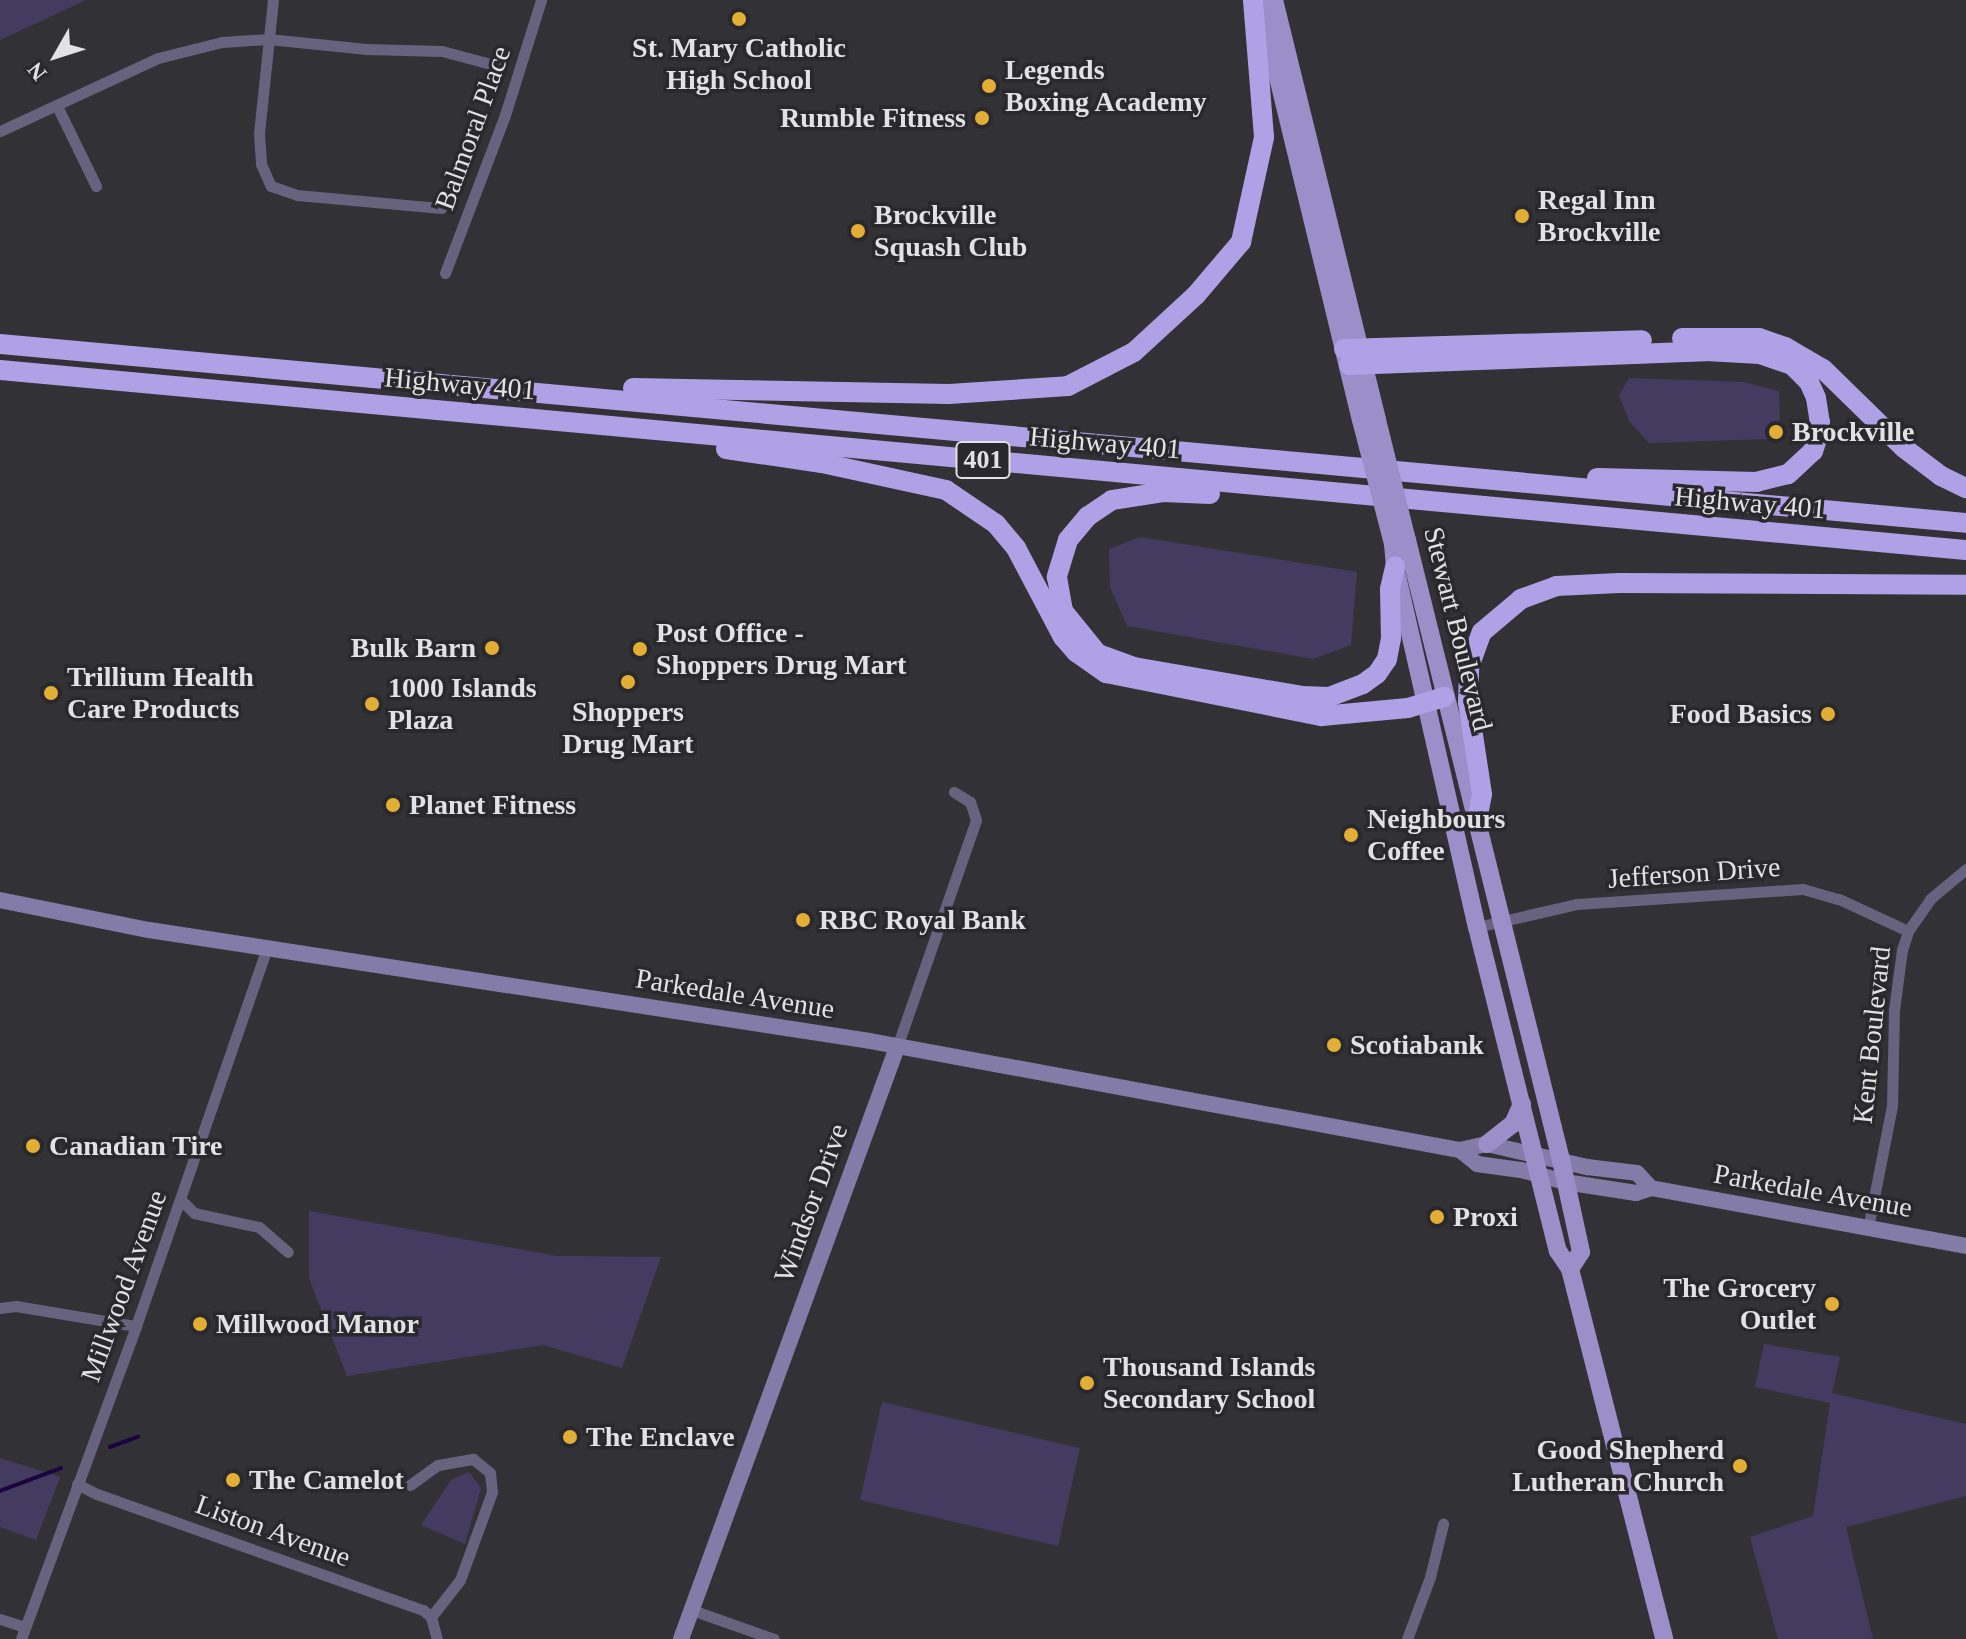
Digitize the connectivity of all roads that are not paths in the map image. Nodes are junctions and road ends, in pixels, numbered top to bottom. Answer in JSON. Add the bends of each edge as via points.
{"nodes":[{"id":1,"x":273,"y":0,"type":"edge"},
{"id":2,"x":541,"y":0,"type":"edge"},
{"id":3,"x":1256,"y":0,"type":"edge"},
{"id":4,"x":1274,"y":0,"type":"edge"},
{"id":5,"x":268,"y":39,"type":"junction"},
{"id":6,"x":498,"y":66,"type":"dead end"},
{"id":7,"x":57,"y":106,"type":"junction"},
{"id":8,"x":0,"y":131,"type":"edge"},
{"id":9,"x":96,"y":186,"type":"dead end"},
{"id":10,"x":441,"y":208,"type":"dead end"},
{"id":11,"x":445,"y":273,"type":"dead end"},
{"id":12,"x":0,"y":344,"type":"edge"},
{"id":13,"x":1354,"y":357,"type":"junction"},
{"id":14,"x":0,"y":370,"type":"edge"},
{"id":15,"x":508,"y":389,"type":"junction"},
{"id":16,"x":621,"y":427,"type":"junction"},
{"id":17,"x":1556,"y":487,"type":"junction"},
{"id":18,"x":1966,"y":488,"type":"edge"},
{"id":19,"x":1406,"y":499,"type":"junction"},
{"id":20,"x":1966,"y":523,"type":"edge"},
{"id":21,"x":1400,"y":542,"type":"junction"},
{"id":22,"x":1966,"y":550,"type":"edge"},
{"id":23,"x":1395,"y":567,"type":"junction"},
{"id":24,"x":1966,"y":585,"type":"edge"},
{"id":25,"x":1435,"y":699,"type":"junction"},
{"id":26,"x":954,"y":792,"type":"dead end"},
{"id":27,"x":1477,"y":820,"type":"junction"},
{"id":28,"x":1966,"y":869,"type":"edge"},
{"id":29,"x":0,"y":900,"type":"edge"},
{"id":30,"x":1504,"y":919,"type":"junction"},
{"id":31,"x":1477,"y":927,"type":"junction"},
{"id":32,"x":1908,"y":931,"type":"junction"},
{"id":33,"x":267,"y":947,"type":"junction"},
{"id":34,"x":897,"y":1047,"type":"junction"},
{"id":35,"x":1522,"y":1104,"type":"junction"},
{"id":36,"x":1487,"y":1144,"type":"junction"},
{"id":37,"x":1460,"y":1150,"type":"junction"},
{"id":38,"x":1535,"y":1153,"type":"junction"},
{"id":39,"x":1561,"y":1160,"type":"junction"},
{"id":40,"x":1540,"y":1177,"type":"junction"},
{"id":41,"x":1565,"y":1182,"type":"junction"},
{"id":42,"x":1651,"y":1188,"type":"junction"},
{"id":43,"x":181,"y":1200,"type":"junction"},
{"id":44,"x":1868,"y":1228,"type":"junction"},
{"id":45,"x":1966,"y":1246,"type":"edge"},
{"id":46,"x":288,"y":1252,"type":"dead end"},
{"id":47,"x":1570,"y":1269,"type":"junction"},
{"id":48,"x":0,"y":1308,"type":"edge"},
{"id":49,"x":136,"y":1326,"type":"junction"},
{"id":50,"x":77,"y":1484,"type":"junction"},
{"id":51,"x":410,"y":1485,"type":"dead end"},
{"id":52,"x":1443,"y":1524,"type":"dead end"},
{"id":53,"x":692,"y":1610,"type":"junction"},
{"id":54,"x":431,"y":1617,"type":"junction"},
{"id":55,"x":0,"y":1619,"type":"edge"},
{"id":56,"x":23,"y":1633,"type":"edge"},
{"id":57,"x":437,"y":1639,"type":"edge"},
{"id":58,"x":681,"y":1639,"type":"edge"},
{"id":59,"x":774,"y":1639,"type":"edge"},
{"id":60,"x":1407,"y":1639,"type":"edge"},
{"id":61,"x":1664,"y":1639,"type":"edge"}],
"edges":[{"from":1,"to":5,"type":"street"},
{"from":2,"to":11,"type":"street","name":"Balmoral Place","via":[[505,115]]},
{"from":3,"to":13,"type":"main road","name":"Stewart Boulevard"},
{"from":3,"to":15,"type":"highway","via":[[1264,137],[1241,242],[1196,295],[1134,352],[1068,386],[949,394],[630,388],[535,381]]},
{"from":4,"to":13,"type":"main road","name":"Stewart Boulevard"},
{"from":5,"to":6,"type":"street","via":[[442,51]]},
{"from":5,"to":7,"type":"street","via":[[222,42],[158,58]]},
{"from":5,"to":10,"type":"street","via":[[259,134],[261,164],[271,186],[297,195]]},
{"from":7,"to":8,"type":"street"},
{"from":7,"to":9,"type":"street"},
{"from":12,"to":15,"type":"highway","name":"Highway 401","number":"401"},
{"from":13,"to":17,"type":"highway","via":[[1760,354],[1792,365],[1809,382],[1820,409],[1813,451],[1778,478],[1585,478]]},
{"from":13,"to":18,"type":"highway","via":[[1759,338],[1823,369],[1904,448]]},
{"from":13,"to":21,"type":"main road","name":"Stewart Boulevard","bridge":true},
{"from":14,"to":16,"type":"highway","name":"Highway 401","number":"401"},
{"from":15,"to":17,"type":"highway","name":"Highway 401","number":"401"},
{"from":16,"to":19,"type":"highway","name":"Highway 401","number":"401"},
{"from":16,"to":25,"type":"highway","via":[[667,441],[822,463],[946,490],[996,524],[1016,548],[1063,637],[1106,673],[1322,716],[1408,708]]},
{"from":17,"to":20,"type":"highway","name":"Highway 401","number":"401"},
{"from":19,"to":22,"type":"highway","name":"Highway 401","number":"401"},
{"from":19,"to":23,"type":"highway","via":[[1351,503],[1163,492],[1112,500],[1088,516],[1068,540],[1057,577],[1063,611],[1098,654],[1329,697],[1363,684],[1387,659]]},
{"from":21,"to":23,"type":"main road","name":"Stewart Boulevard"},
{"from":21,"to":25,"type":"main road","name":"Stewart Boulevard"},
{"from":23,"to":25,"type":"main road","name":"Stewart Boulevard"},
{"from":24,"to":27,"type":"highway","via":[[1619,583],[1556,586],[1521,599],[1482,632],[1469,667],[1470,725],[1482,794]]},
{"from":25,"to":27,"type":"main road","name":"Stewart Boulevard"},
{"from":25,"to":31,"type":"main road","name":"Stewart Boulevard"},
{"from":26,"to":34,"type":"street","name":"Windsor Drive","via":[[970,802],[976,820]]},
{"from":27,"to":30,"type":"main road","name":"Stewart Boulevard"},
{"from":28,"to":32,"type":"street","name":"Kent Boulevard","via":[[1930,899]]},
{"from":29,"to":33,"type":"main road","name":"Parkedale Avenue","via":[[101,922]]},
{"from":30,"to":31,"type":"street","name":"Jefferson Drive"},
{"from":30,"to":32,"type":"street","name":"Jefferson Drive","via":[[1577,904],[1803,889],[1839,899]]},
{"from":30,"to":39,"type":"main road","name":"Stewart Boulevard"},
{"from":31,"to":35,"type":"main road","name":"Stewart Boulevard"},
{"from":32,"to":44,"type":"street","name":"Kent Boulevard","via":[[1897,970],[1892,1106]]},
{"from":33,"to":34,"type":"main road","name":"Parkedale Avenue"},
{"from":33,"to":43,"type":"street","name":"Millwood Avenue"},
{"from":34,"to":37,"type":"main road","name":"Parkedale Avenue"},
{"from":34,"to":53,"type":"main road","name":"Windsor Drive"},
{"from":35,"to":36,"type":"main road","via":[[1513,1124]]},
{"from":35,"to":38,"type":"main road","name":"Stewart Boulevard"},
{"from":36,"to":37,"type":"main road","name":"Parkedale Avenue"},
{"from":36,"to":38,"type":"main road","name":"Parkedale Avenue"},
{"from":37,"to":40,"type":"main road","name":"Parkedale Avenue","via":[[1477,1164]]},
{"from":38,"to":39,"type":"main road","name":"Parkedale Avenue"},
{"from":38,"to":40,"type":"main road","name":"Stewart Boulevard"},
{"from":39,"to":41,"type":"main road","name":"Stewart Boulevard"},
{"from":39,"to":42,"type":"main road","name":"Parkedale Avenue","via":[[1637,1173]]},
{"from":40,"to":41,"type":"main road","name":"Parkedale Avenue"},
{"from":40,"to":47,"type":"main road","name":"Stewart Boulevard","via":[[1558,1251]]},
{"from":41,"to":42,"type":"main road","name":"Parkedale Avenue","via":[[1636,1193]]},
{"from":41,"to":47,"type":"main road","name":"Stewart Boulevard","via":[[1581,1252]]},
{"from":42,"to":44,"type":"main road","name":"Parkedale Avenue"},
{"from":43,"to":46,"type":"street","via":[[194,1213],[259,1227]]},
{"from":43,"to":49,"type":"street","name":"Millwood Avenue"},
{"from":44,"to":45,"type":"main road","name":"Parkedale Avenue"},
{"from":47,"to":61,"type":"main road","name":"Stewart Boulevard"},
{"from":48,"to":49,"type":"street","via":[[16,1306]]},
{"from":49,"to":50,"type":"street","name":"Millwood Avenue"},
{"from":50,"to":54,"type":"street","name":"Liston Avenue"},
{"from":50,"to":56,"type":"street","name":"Millwood Avenue"},
{"from":51,"to":54,"type":"street","via":[[438,1465],[473,1459],[490,1473],[492,1492],[460,1580]]},
{"from":52,"to":60,"type":"street"},
{"from":53,"to":58,"type":"main road","name":"Windsor Drive"},
{"from":53,"to":59,"type":"street"},
{"from":54,"to":57,"type":"street"},
{"from":55,"to":56,"type":"street"}]}
